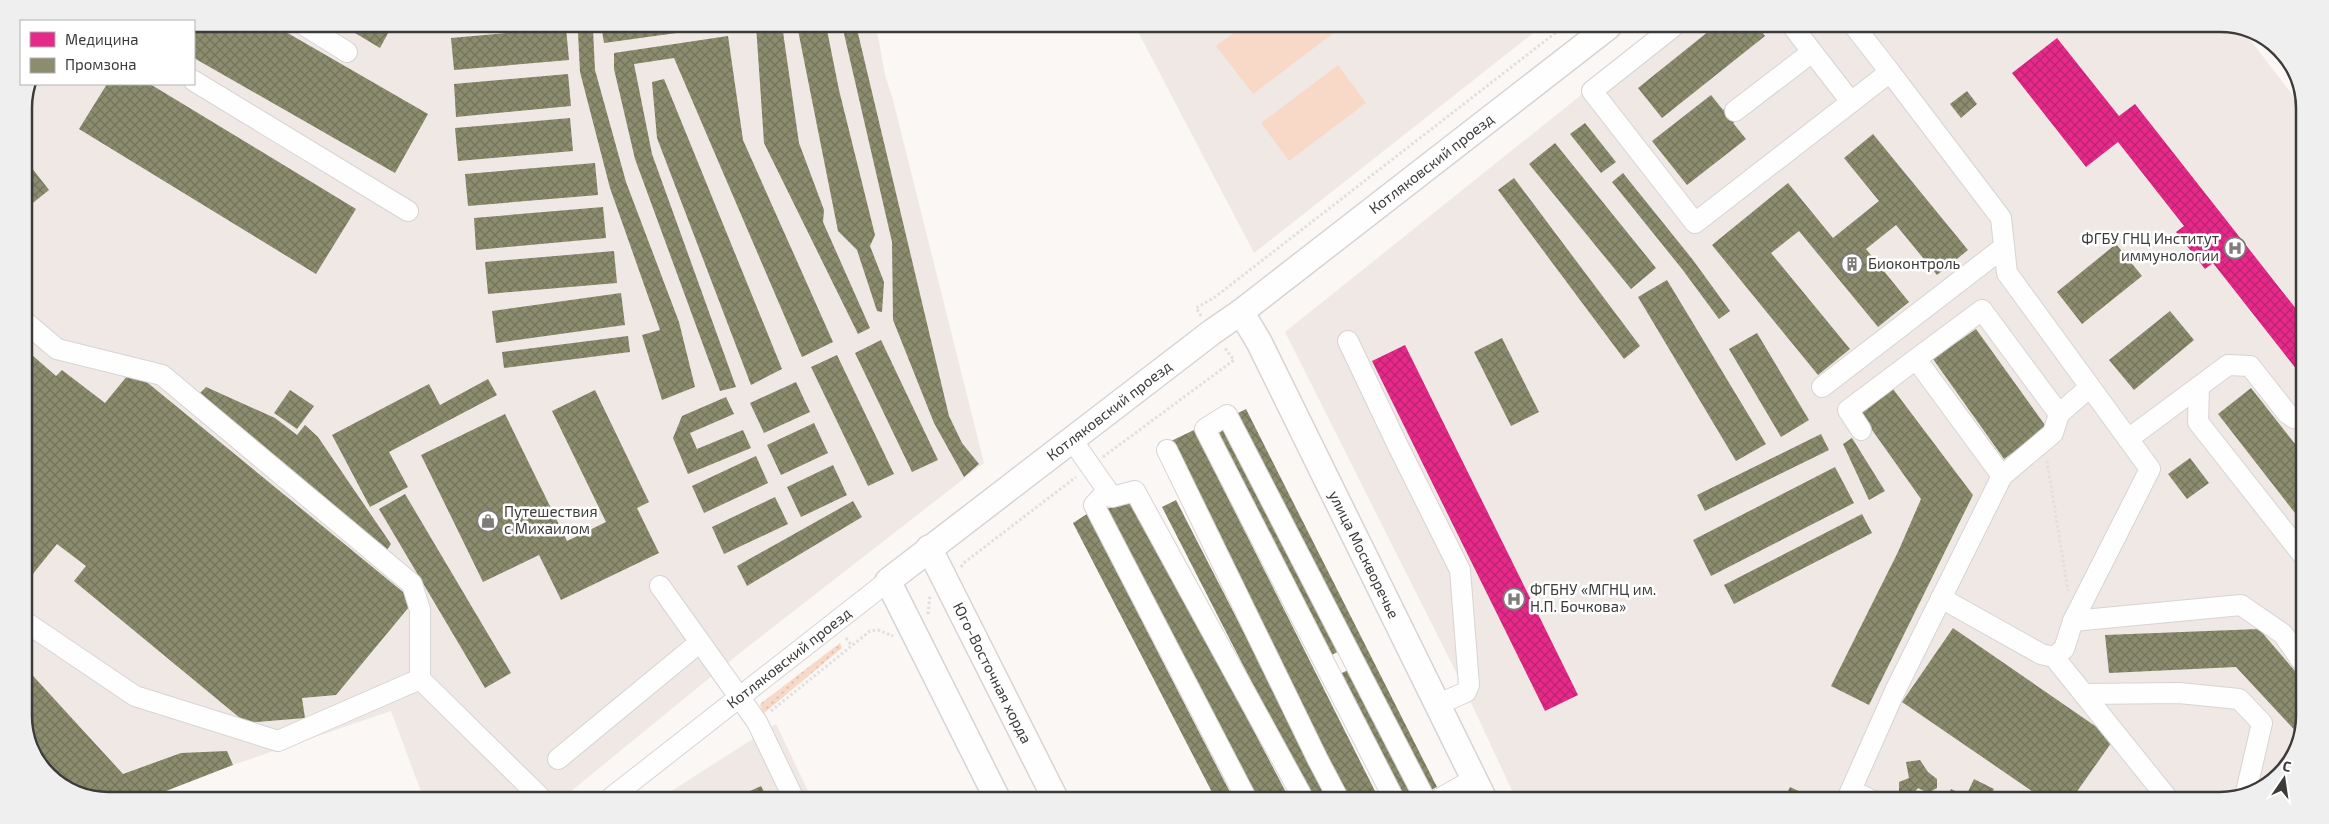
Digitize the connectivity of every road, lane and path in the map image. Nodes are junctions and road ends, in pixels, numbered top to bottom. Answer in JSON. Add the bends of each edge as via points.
{"nodes":[{"id":1,"x":315,"y":32,"type":"edge"},
{"id":2,"x":1602,"y":32,"type":"edge"},
{"id":3,"x":1667,"y":32,"type":"edge"},
{"id":4,"x":1797,"y":32,"type":"edge"},
{"id":5,"x":1859,"y":32,"type":"edge"},
{"id":6,"x":347,"y":52,"type":"dead end"},
{"id":7,"x":1812,"y":52,"type":"junction"},
{"id":8,"x":1890,"y":72,"type":"junction"},
{"id":9,"x":195,"y":82,"type":"edge"},
{"id":10,"x":1851,"y":102,"type":"junction"},
{"id":11,"x":1735,"y":111,"type":"dead end"},
{"id":12,"x":408,"y":211,"type":"dead end"},
{"id":13,"x":2004,"y":247,"type":"junction"},
{"id":14,"x":1241,"y":312,"type":"junction"},
{"id":15,"x":32,"y":328,"type":"edge"},
{"id":16,"x":1348,"y":341,"type":"dead end"},
{"id":17,"x":1916,"y":359,"type":"junction"},
{"id":18,"x":1822,"y":386,"type":"dead end"},
{"id":19,"x":2090,"y":387,"type":"junction"},
{"id":20,"x":2199,"y":387,"type":"junction"},
{"id":21,"x":2059,"y":414,"type":"junction"},
{"id":22,"x":2296,"y":418,"type":"edge"},
{"id":23,"x":1860,"y":430,"type":"dead end"},
{"id":24,"x":2128,"y":438,"type":"junction"},
{"id":25,"x":1072,"y":440,"type":"junction"},
{"id":26,"x":2043,"y":441,"type":"junction"},
{"id":27,"x":1167,"y":450,"type":"dead end"},
{"id":28,"x":2002,"y":476,"type":"junction"},
{"id":29,"x":1106,"y":492,"type":"junction"},
{"id":30,"x":2296,"y":546,"type":"edge"},
{"id":31,"x":929,"y":548,"type":"junction"},
{"id":32,"x":888,"y":581,"type":"junction"},
{"id":33,"x":660,"y":586,"type":"dead end"},
{"id":34,"x":930,"y":591,"type":"dead end"},
{"id":35,"x":1941,"y":598,"type":"junction"},
{"id":36,"x":927,"y":621,"type":"dead end"},
{"id":37,"x":2073,"y":621,"type":"junction"},
{"id":38,"x":33,"y":627,"type":"edge"},
{"id":39,"x":846,"y":638,"type":"dead end"},
{"id":40,"x":895,"y":638,"type":"dead end"},
{"id":41,"x":700,"y":642,"type":"junction"},
{"id":42,"x":852,"y":646,"type":"junction"},
{"id":43,"x":2296,"y":653,"type":"edge"},
{"id":44,"x":2054,"y":657,"type":"junction"},
{"id":45,"x":420,"y":679,"type":"junction"},
{"id":46,"x":2084,"y":694,"type":"junction"},
{"id":47,"x":741,"y":698,"type":"junction"},
{"id":48,"x":1438,"y":704,"type":"junction"},
{"id":49,"x":758,"y":722,"type":"junction"},
{"id":50,"x":558,"y":760,"type":"dead end"},
{"id":51,"x":2247,"y":786,"type":"edge"},
{"id":52,"x":1479,"y":789,"type":"edge"},
{"id":53,"x":535,"y":792,"type":"edge"},
{"id":54,"x":625,"y":792,"type":"edge"},
{"id":55,"x":790,"y":792,"type":"edge"},
{"id":56,"x":994,"y":792,"type":"edge"},
{"id":57,"x":1052,"y":792,"type":"edge"},
{"id":58,"x":1243,"y":792,"type":"edge"},
{"id":59,"x":1299,"y":792,"type":"edge"},
{"id":60,"x":1335,"y":792,"type":"edge"},
{"id":61,"x":1391,"y":792,"type":"edge"},
{"id":62,"x":1421,"y":792,"type":"edge"},
{"id":63,"x":1467,"y":792,"type":"edge"},
{"id":64,"x":1850,"y":792,"type":"edge"},
{"id":65,"x":2163,"y":792,"type":"edge"}],
"edges":[{"from":1,"to":6,"type":"street"},
{"from":2,"to":14,"type":"main road","name":"Котляковский проезд"},
{"from":3,"to":10,"type":"street","via":[[1592,91],[1695,222]]},
{"from":4,"to":7,"type":"street"},
{"from":5,"to":8,"type":"street"},
{"from":7,"to":10,"type":"street"},
{"from":7,"to":11,"type":"street"},
{"from":8,"to":10,"type":"street"},
{"from":8,"to":13,"type":"street","via":[[2001,218]]},
{"from":9,"to":12,"type":"street"},
{"from":13,"to":18,"type":"street"},
{"from":13,"to":19,"type":"street","via":[[2007,273]]},
{"from":14,"to":25,"type":"main road","name":"Котляковский проезд"},
{"from":14,"to":48,"type":"main road","name":"улица Москворечье","via":[[1259,342]]},
{"from":15,"to":45,"type":"street","via":[[57,349],[162,375],[412,584],[420,610]]},
{"from":16,"to":48,"type":"street","via":[[1460,570],[1469,685],[1466,692]]},
{"from":17,"to":21,"type":"street","via":[[1982,310]]},
{"from":17,"to":23,"type":"street","via":[[1848,410]]},
{"from":17,"to":28,"type":"street"},
{"from":19,"to":21,"type":"street"},
{"from":19,"to":24,"type":"street"},
{"from":20,"to":22,"type":"street","via":[[2228,366],[2250,366],[2287,413]]},
{"from":20,"to":24,"type":"street"},
{"from":20,"to":30,"type":"street","via":[[2198,422]]},
{"from":21,"to":26,"type":"street","via":[[2053,433]]},
{"from":24,"to":37,"type":"street","via":[[2150,469]]},
{"from":25,"to":29,"type":"street"},
{"from":25,"to":31,"type":"main road","name":"Котляковский проезд"},
{"from":26,"to":28,"type":"street"},
{"from":26,"to":37,"type":"path"},
{"from":27,"to":60,"type":"street"},
{"from":28,"to":35,"type":"street"},
{"from":29,"to":58,"type":"street","via":[[1094,505]]},
{"from":29,"to":59,"type":"street","via":[[1112,498],[1135,491]]},
{"from":31,"to":32,"type":"main road","name":"Котляковский проезд"},
{"from":31,"to":57,"type":"main road","name":"Юго-Восточная хорда"},
{"from":32,"to":47,"type":"street","name":"Котляковский проезд"},
{"from":32,"to":56,"type":"main road"},
{"from":33,"to":41,"type":"street"},
{"from":34,"to":36,"type":"path"},
{"from":35,"to":44,"type":"street","via":[[2041,654]]},
{"from":35,"to":64,"type":"street"},
{"from":37,"to":43,"type":"street","via":[[2241,605],[2283,634]]},
{"from":37,"to":44,"type":"street","via":[[2064,649]]},
{"from":38,"to":45,"type":"street","via":[[135,696],[278,741]]},
{"from":39,"to":42,"type":"path"},
{"from":40,"to":42,"type":"path","via":[[878,630],[870,631]]},
{"from":41,"to":47,"type":"street"},
{"from":41,"to":50,"type":"street"},
{"from":42,"to":49,"type":"path"},
{"from":44,"to":46,"type":"street"},
{"from":45,"to":53,"type":"street"},
{"from":46,"to":51,"type":"street","via":[[2179,693],[2239,699],[2262,723]]},
{"from":46,"to":65,"type":"street"},
{"from":47,"to":49,"type":"street"},
{"from":47,"to":54,"type":"street","name":"Котляковский проезд"},
{"from":48,"to":52,"type":"main road","name":"улица Москворечье"},
{"from":49,"to":55,"type":"street"},
{"from":52,"to":63,"type":"street"},
{"from":61,"to":62,"type":"street","via":[[1204,429],[1227,415]]}]}
